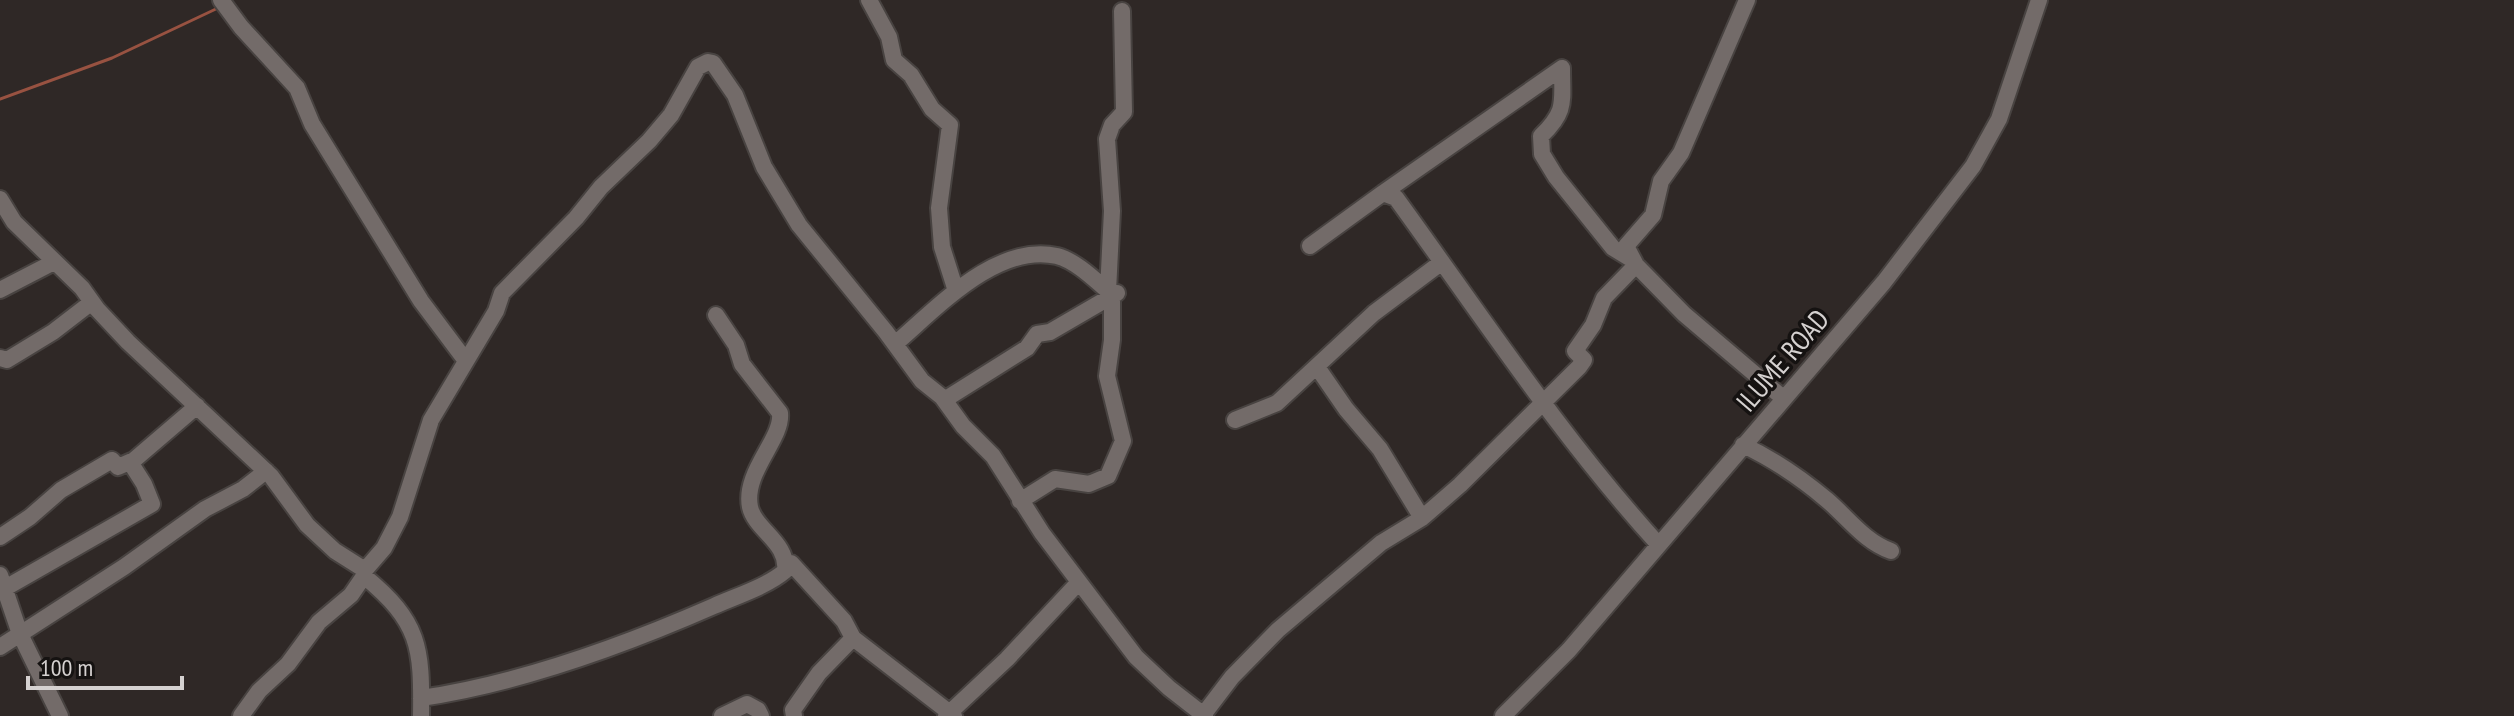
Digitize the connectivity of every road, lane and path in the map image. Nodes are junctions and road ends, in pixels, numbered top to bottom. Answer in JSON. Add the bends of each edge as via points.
{"nodes":[{"id":1,"x":221,"y":0,"type":"edge"},
{"id":2,"x":869,"y":0,"type":"edge"},
{"id":3,"x":1747,"y":0,"type":"edge"},
{"id":4,"x":2039,"y":0,"type":"edge"},
{"id":5,"x":1122,"y":11,"type":"dead end"},
{"id":6,"x":1383,"y":193,"type":"junction"},
{"id":7,"x":0,"y":199,"type":"edge"},
{"id":8,"x":1310,"y":246,"type":"dead end"},
{"id":9,"x":54,"y":262,"type":"junction"},
{"id":10,"x":1442,"y":262,"type":"junction"},
{"id":11,"x":1633,"y":262,"type":"junction"},
{"id":12,"x":0,"y":290,"type":"edge"},
{"id":13,"x":956,"y":291,"type":"junction"},
{"id":14,"x":1113,"y":293,"type":"junction"},
{"id":15,"x":92,"y":302,"type":"junction"},
{"id":16,"x":716,"y":315,"type":"dead end"},
{"id":17,"x":895,"y":344,"type":"junction"},
{"id":18,"x":0,"y":358,"type":"edge"},
{"id":19,"x":466,"y":361,"type":"junction"},
{"id":20,"x":1317,"y":367,"type":"junction"},
{"id":21,"x":949,"y":397,"type":"dead end"},
{"id":22,"x":1783,"y":398,"type":"junction"},
{"id":23,"x":1543,"y":403,"type":"junction"},
{"id":24,"x":197,"y":406,"type":"junction"},
{"id":25,"x":1235,"y":420,"type":"dead end"},
{"id":26,"x":1743,"y":445,"type":"junction"},
{"id":27,"x":130,"y":462,"type":"junction"},
{"id":28,"x":266,"y":471,"type":"junction"},
{"id":29,"x":1020,"y":501,"type":"junction"},
{"id":30,"x":1422,"y":518,"type":"junction"},
{"id":31,"x":0,"y":537,"type":"edge"},
{"id":32,"x":1658,"y":544,"type":"junction"},
{"id":33,"x":1891,"y":551,"type":"dead end"},
{"id":34,"x":791,"y":563,"type":"dead end"},
{"id":35,"x":364,"y":573,"type":"junction"},
{"id":36,"x":1079,"y":582,"type":"junction"},
{"id":37,"x":2,"y":585,"type":"edge"},
{"id":38,"x":20,"y":634,"type":"junction"},
{"id":39,"x":853,"y":638,"type":"junction"},
{"id":40,"x":0,"y":647,"type":"edge"},
{"id":41,"x":421,"y":698,"type":"junction"},
{"id":42,"x":950,"y":715,"type":"edge"},
{"id":43,"x":1204,"y":715,"type":"edge"},
{"id":44,"x":60,"y":716,"type":"edge"},
{"id":45,"x":241,"y":716,"type":"edge"},
{"id":46,"x":421,"y":716,"type":"edge"},
{"id":47,"x":722,"y":716,"type":"edge"},
{"id":48,"x":761,"y":716,"type":"edge"},
{"id":49,"x":794,"y":716,"type":"edge"},
{"id":50,"x":1503,"y":716,"type":"edge"}],
"edges":[{"from":1,"to":19,"type":"street","via":[[297,88],[312,124],[421,301]]},
{"from":2,"to":13,"type":"street","via":[[889,37],[894,60],[950,125],[939,208],[942,247]]},
{"from":3,"to":11,"type":"street","via":[[1681,153],[1661,181],[1653,215],[1626,246]]},
{"from":4,"to":22,"type":"street","name":"ILUME ROAD","via":[[1999,119],[1973,166],[1884,282]]},
{"from":5,"to":14,"type":"street","via":[[1124,112],[1107,139]]},
{"from":6,"to":8,"type":"street"},
{"from":6,"to":10,"type":"street","via":[[1396,198]]},
{"from":6,"to":11,"type":"street","via":[[1562,68],[1559,118],[1541,136],[1542,154],[1613,248]]},
{"from":7,"to":9,"type":"street","via":[[14,222]]},
{"from":9,"to":12,"type":"street"},
{"from":9,"to":15,"type":"street"},
{"from":10,"to":20,"type":"street","via":[[1374,313]]},
{"from":10,"to":23,"type":"street"},
{"from":11,"to":22,"type":"street","via":[[1684,314]]},
{"from":11,"to":23,"type":"street","via":[[1604,298],[1575,351],[1584,360]]},
{"from":13,"to":14,"type":"street","via":[[998,264],[1055,256]]},
{"from":13,"to":17,"type":"street"},
{"from":14,"to":21,"type":"street","via":[[1050,332],[1037,334],[1027,348]]},
{"from":14,"to":29,"type":"street","via":[[1107,376],[1123,441],[1114,464],[1097,482],[1055,479]]},
{"from":15,"to":18,"type":"street","via":[[31,346],[7,360]]},
{"from":15,"to":24,"type":"street"},
{"from":16,"to":41,"type":"street","via":[[742,364],[780,413],[756,468],[749,504],[782,554],[785,571],[677,622],[551,668]]},
{"from":17,"to":19,"type":"street","via":[[799,225],[764,167],[735,95],[708,62],[698,67],[649,141],[502,293]]},
{"from":17,"to":29,"type":"street","via":[[922,381],[993,456]]},
{"from":19,"to":35,"type":"street","via":[[431,420],[400,517]]},
{"from":20,"to":25,"type":"street","via":[[1277,403]]},
{"from":20,"to":30,"type":"street","via":[[1380,449]]},
{"from":22,"to":26,"type":"street","name":"ILUME ROAD"},
{"from":23,"to":30,"type":"street"},
{"from":23,"to":32,"type":"street"},
{"from":24,"to":27,"type":"street"},
{"from":24,"to":28,"type":"street"},
{"from":26,"to":32,"type":"street","name":"ILUME ROAD"},
{"from":26,"to":33,"type":"street","via":[[1801,480],[1863,535]]},
{"from":27,"to":31,"type":"street","via":[[118,467],[112,460],[61,490]]},
{"from":27,"to":37,"type":"street","via":[[152,504]]},
{"from":28,"to":35,"type":"street","via":[[307,525]]},
{"from":28,"to":38,"type":"street"},
{"from":29,"to":36,"type":"street"},
{"from":30,"to":43,"type":"street","via":[[1381,543],[1278,630]]},
{"from":32,"to":50,"type":"street","name":"ILUME ROAD","via":[[1569,650]]},
{"from":34,"to":39,"type":"street"},
{"from":35,"to":41,"type":"street","via":[[407,622],[421,655]]},
{"from":35,"to":45,"type":"street","via":[[351,595],[319,622]]},
{"from":36,"to":42,"type":"street"},
{"from":36,"to":43,"type":"street","via":[[1136,657]]},
{"from":37,"to":38,"type":"street"},
{"from":38,"to":40,"type":"street"},
{"from":38,"to":44,"type":"street"},
{"from":39,"to":42,"type":"street"},
{"from":39,"to":49,"type":"street","via":[[819,673]]},
{"from":41,"to":46,"type":"street"},
{"from":47,"to":48,"type":"street","via":[[747,704]]}]}
